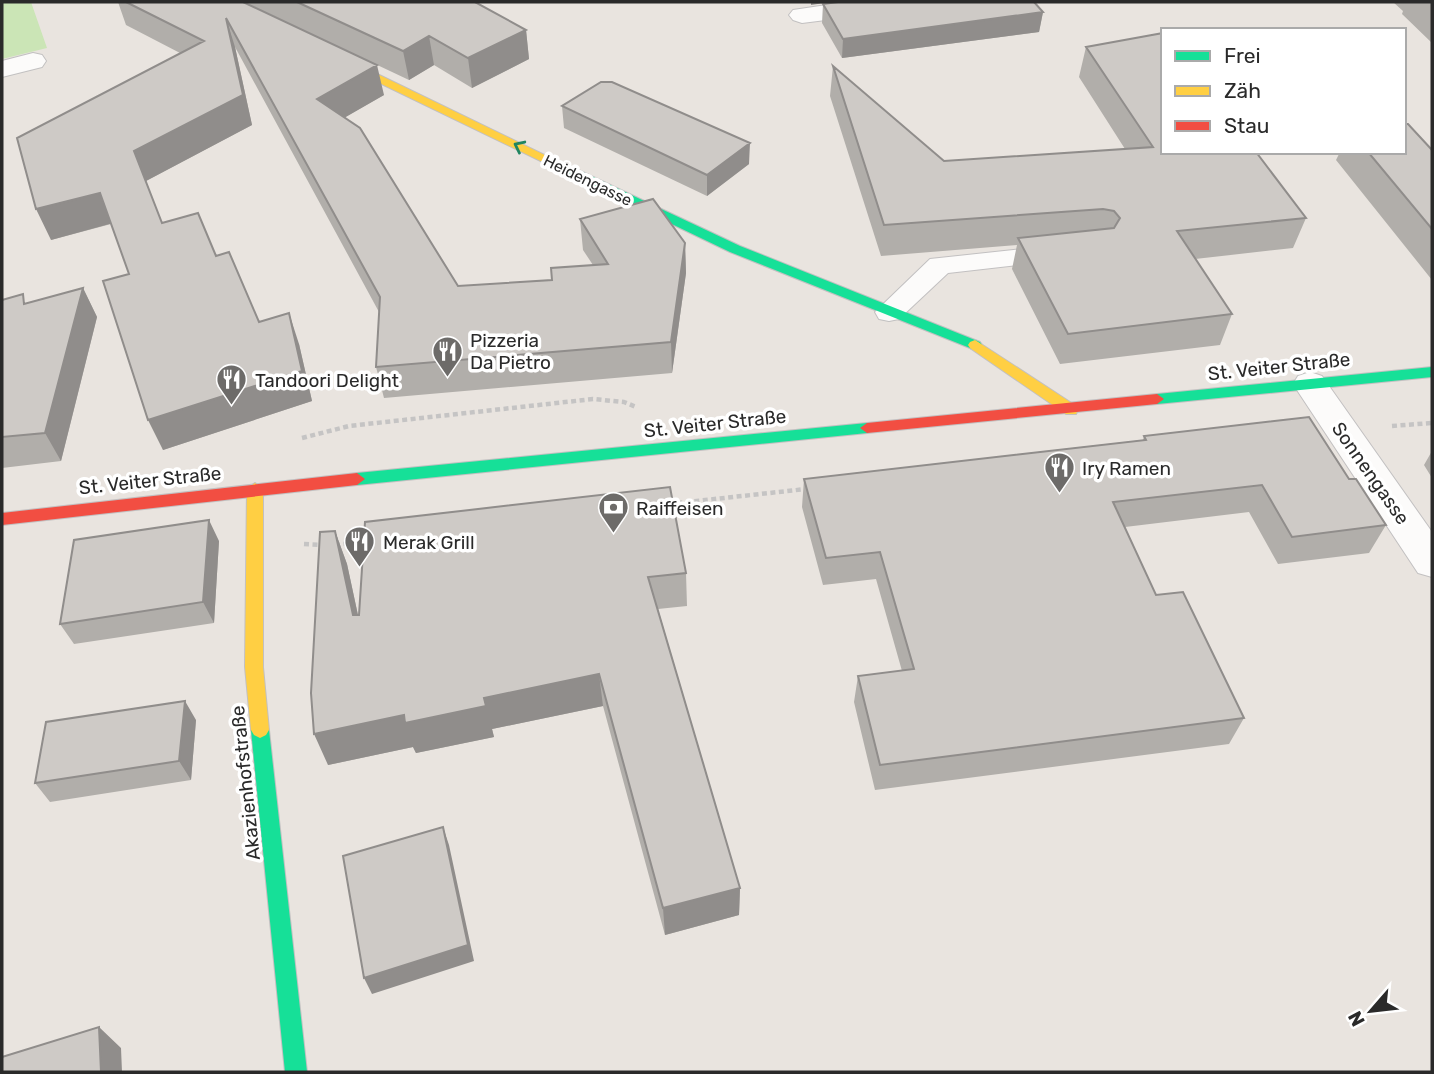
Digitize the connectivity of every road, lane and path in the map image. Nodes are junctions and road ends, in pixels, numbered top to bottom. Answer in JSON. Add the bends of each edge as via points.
{"nodes":[{"id":1,"x":905,"y":2,"type":"edge"},
{"id":2,"x":802,"y":15,"type":"dead end"},
{"id":3,"x":318,"y":50,"type":"edge"},
{"id":4,"x":33,"y":61,"type":"dead end"},
{"id":5,"x":2,"y":69,"type":"edge"},
{"id":6,"x":1082,"y":251,"type":"edge"},
{"id":7,"x":889,"y":312,"type":"junction"},
{"id":8,"x":1432,"y":372,"type":"edge"},
{"id":9,"x":1310,"y":384,"type":"junction"},
{"id":10,"x":1071,"y":410,"type":"junction"},
{"id":11,"x":1432,"y":423,"type":"edge"},
{"id":12,"x":1341,"y":431,"type":"junction"},
{"id":13,"x":255,"y":489,"type":"junction"},
{"id":14,"x":810,"y":489,"type":"edge"},
{"id":15,"x":664,"y":505,"type":"edge"},
{"id":16,"x":2,"y":519,"type":"edge"},
{"id":17,"x":255,"y":541,"type":"junction"},
{"id":18,"x":370,"y":541,"type":"edge"},
{"id":19,"x":1432,"y":562,"type":"edge"},
{"id":20,"x":296,"y":1072,"type":"edge"}],
"edges":[{"from":1,"to":2,"type":"street"},
{"from":7,"to":3,"type":"street","name":"Heidengasse","one_way":true,"via":[[736,249]]},
{"from":4,"to":5,"type":"street"},
{"from":6,"to":7,"type":"lane","via":[[940,265]]},
{"from":7,"to":10,"type":"street","name":"Heidengasse","via":[[982,348]]},
{"from":8,"to":9,"type":"street","name":"St. Veiter Straße"},
{"from":9,"to":10,"type":"street","name":"St. Veiter Straße"},
{"from":9,"to":12,"type":"street","name":"Sonnengasse"},
{"from":10,"to":13,"type":"street","name":"St. Veiter Straße"},
{"from":11,"to":12,"type":"path"},
{"from":12,"to":19,"type":"street","name":"Sonnengasse"},
{"from":13,"to":16,"type":"street","name":"St. Veiter Straße"},
{"from":13,"to":17,"type":"street","name":"Akazienhofstraße"},
{"from":14,"to":15,"type":"path"},
{"from":17,"to":18,"type":"path","via":[[330,546]]},
{"from":17,"to":20,"type":"street","name":"Akazienhofstraße","via":[[254,667]]}]}
